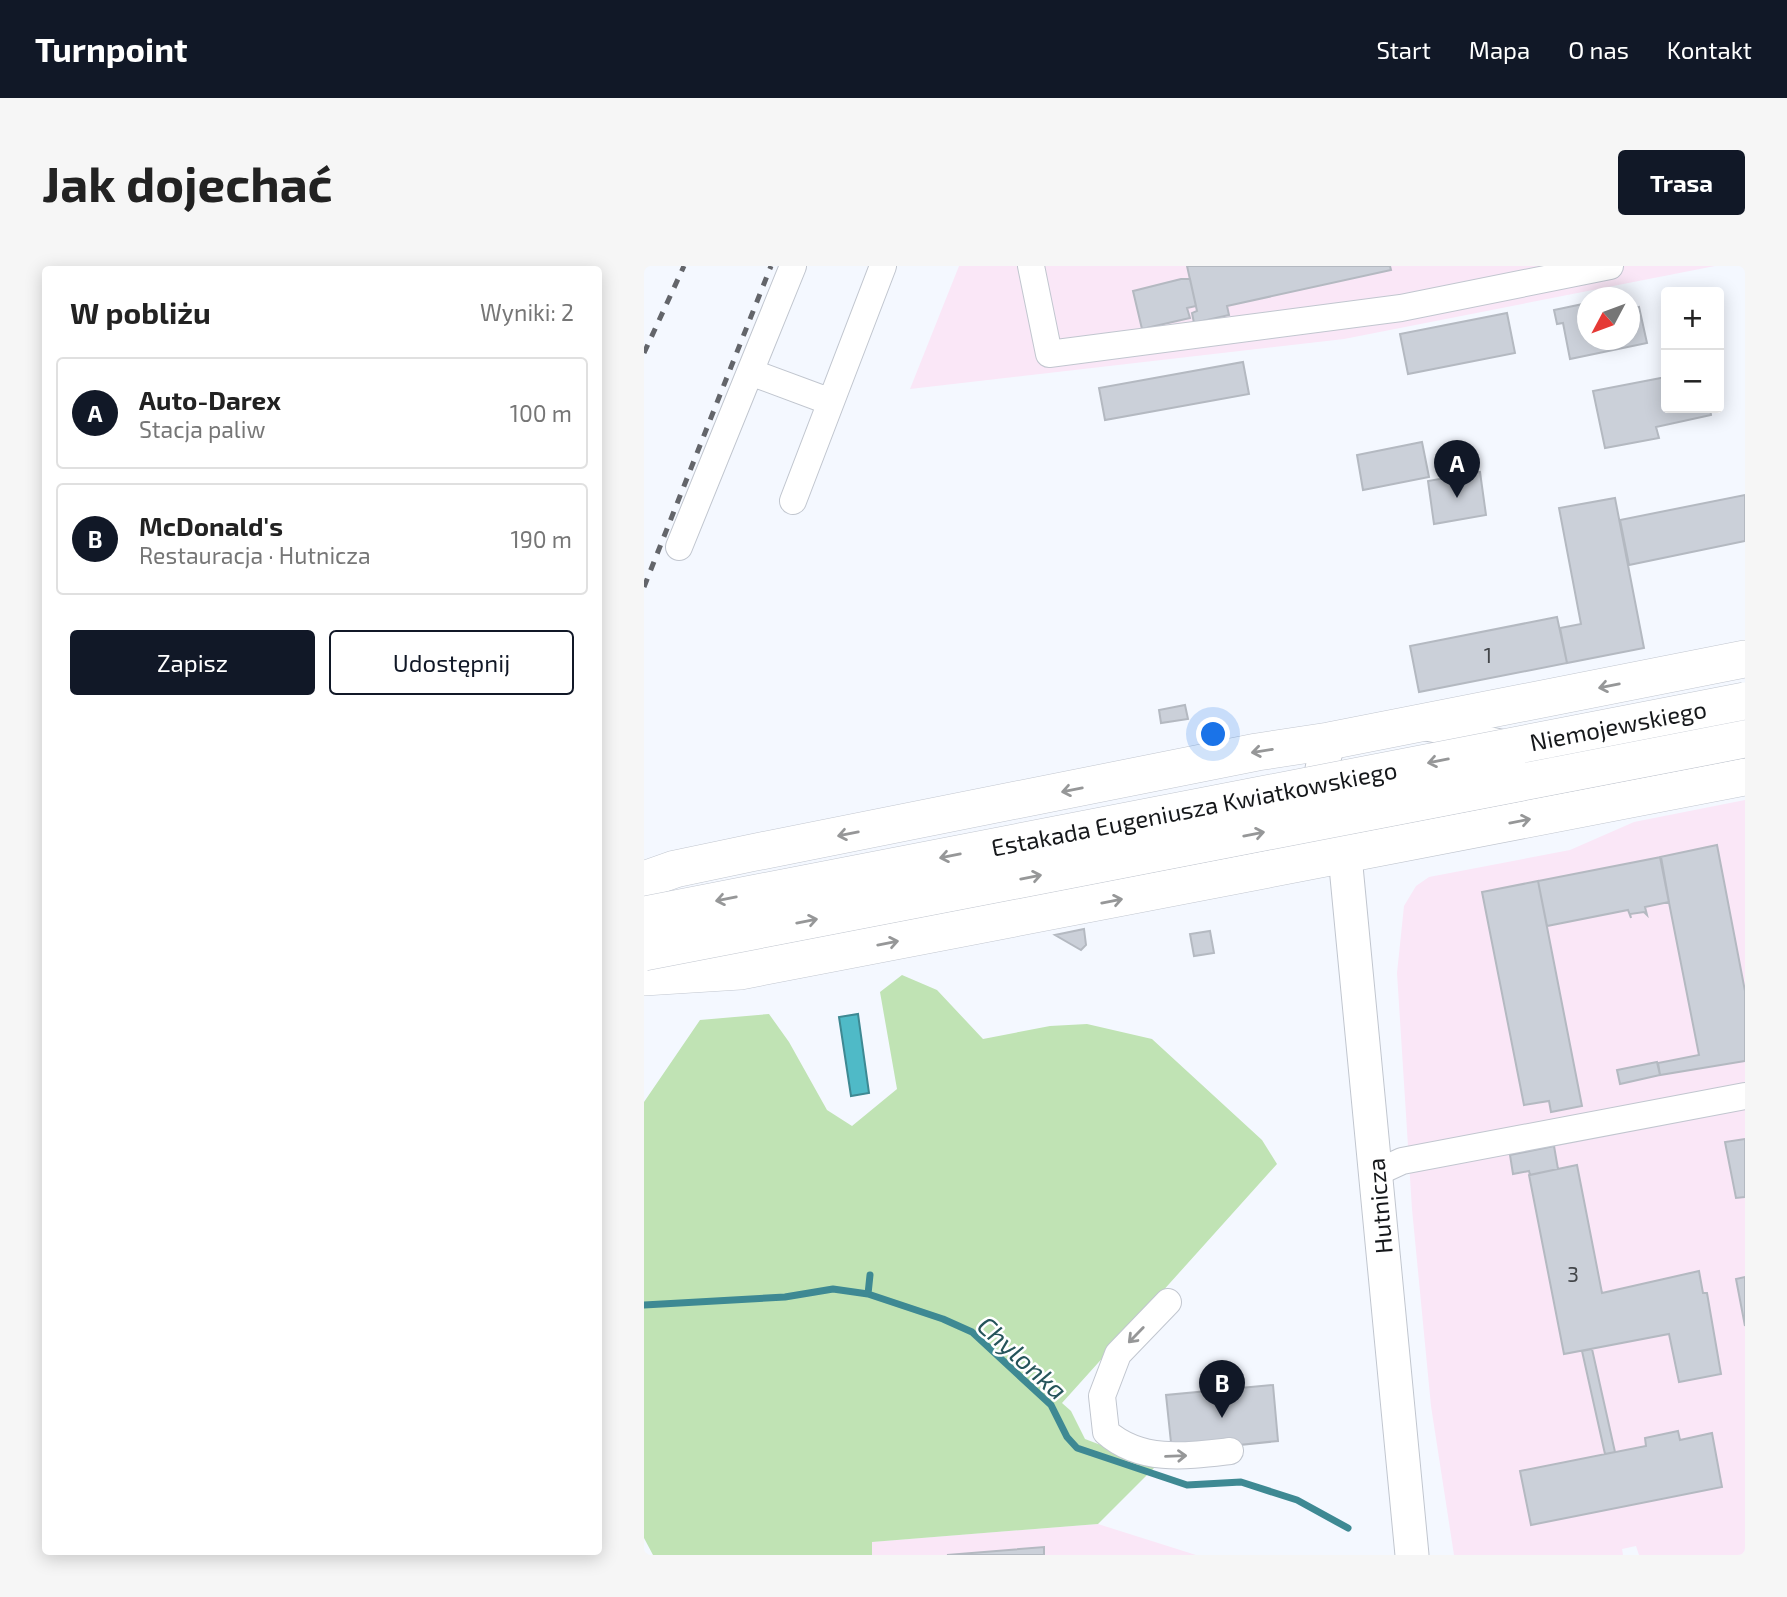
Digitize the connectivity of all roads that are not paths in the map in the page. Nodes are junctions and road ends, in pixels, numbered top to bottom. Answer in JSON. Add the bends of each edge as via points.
{"nodes":[{"id":1,"x":793,"y":266,"type":"edge"},
{"id":2,"x":883,"y":266,"type":"edge"},
{"id":3,"x":1031,"y":266,"type":"edge"},
{"id":4,"x":1610,"y":266,"type":"edge"},
{"id":5,"x":750,"y":372,"type":"junction"},
{"id":6,"x":831,"y":402,"type":"junction"},
{"id":7,"x":793,"y":501,"type":"dead end"},
{"id":8,"x":679,"y":547,"type":"dead end"},
{"id":9,"x":1745,"y":659,"type":"edge"},
{"id":10,"x":1745,"y":701,"type":"edge"},
{"id":11,"x":1661,"y":717,"type":"joint"},
{"id":12,"x":1409,"y":724,"type":"junction"},
{"id":13,"x":1582,"y":732,"type":"junction"},
{"id":14,"x":1745,"y":739,"type":"edge"},
{"id":15,"x":1329,"y":741,"type":"junction"},
{"id":16,"x":1745,"y":777,"type":"edge"},
{"id":17,"x":1429,"y":839,"type":"junction"},
{"id":18,"x":1345,"y":856,"type":"junction"},
{"id":19,"x":644,"y":880,"type":"edge"},
{"id":20,"x":644,"y":915,"type":"edge"},
{"id":21,"x":644,"y":952,"type":"edge"},
{"id":22,"x":644,"y":977,"type":"edge"},
{"id":23,"x":1745,"y":1096,"type":"edge"},
{"id":24,"x":1376,"y":1173,"type":"junction"},
{"id":25,"x":1168,"y":1302,"type":"dead end"},
{"id":26,"x":1230,"y":1451,"type":"dead end"},
{"id":27,"x":1412,"y":1555,"type":"edge"}],
"edges":[{"from":1,"to":5,"type":"street"},
{"from":2,"to":6,"type":"street"},
{"from":3,"to":4,"type":"street","via":[[1049,354],[1401,308]]},
{"from":5,"to":6,"type":"street"},
{"from":5,"to":8,"type":"street"},
{"from":6,"to":7,"type":"street"},
{"from":9,"to":12,"type":"highway","one_way":true},
{"from":10,"to":11,"type":"street","name":"Niemojewskiego"},
{"from":11,"to":13,"type":"highway","name":"Estakada Eugeniusza Kwiatkowskiego","bridge":true},
{"from":12,"to":13,"type":"street","name":"Niemojewskiego","via":[[1514,746]]},
{"from":12,"to":15,"type":"highway"},
{"from":13,"to":20,"type":"highway","name":"Estakada Eugeniusza Kwiatkowskiego","one_way":true,"bridge":true},
{"from":14,"to":17,"type":"street","name":"Niemojewskiego","via":[[1521,782]]},
{"from":21,"to":14,"type":"highway","name":"Estakada Eugeniusza Kwiatkowskiego","one_way":true,"bridge":true},
{"from":15,"to":18,"type":"main road","name":"Hutnicza","via":[[1341,753],[1359,793],[1359,824]]},
{"from":15,"to":19,"type":"highway","one_way":true,"via":[[700,864]]},
{"from":17,"to":16,"type":"highway","one_way":true},
{"from":17,"to":18,"type":"highway"},
{"from":22,"to":18,"type":"highway","one_way":true,"via":[[740,971]]},
{"from":18,"to":24,"type":"main road","name":"Hutnicza"},
{"from":23,"to":24,"type":"street","via":[[1402,1161]]},
{"from":24,"to":27,"type":"main road","name":"Hutnicza"},
{"from":25,"to":26,"type":"street","one_way":true,"via":[[1118,1354],[1112,1373],[1124,1443],[1167,1458]]}]}
